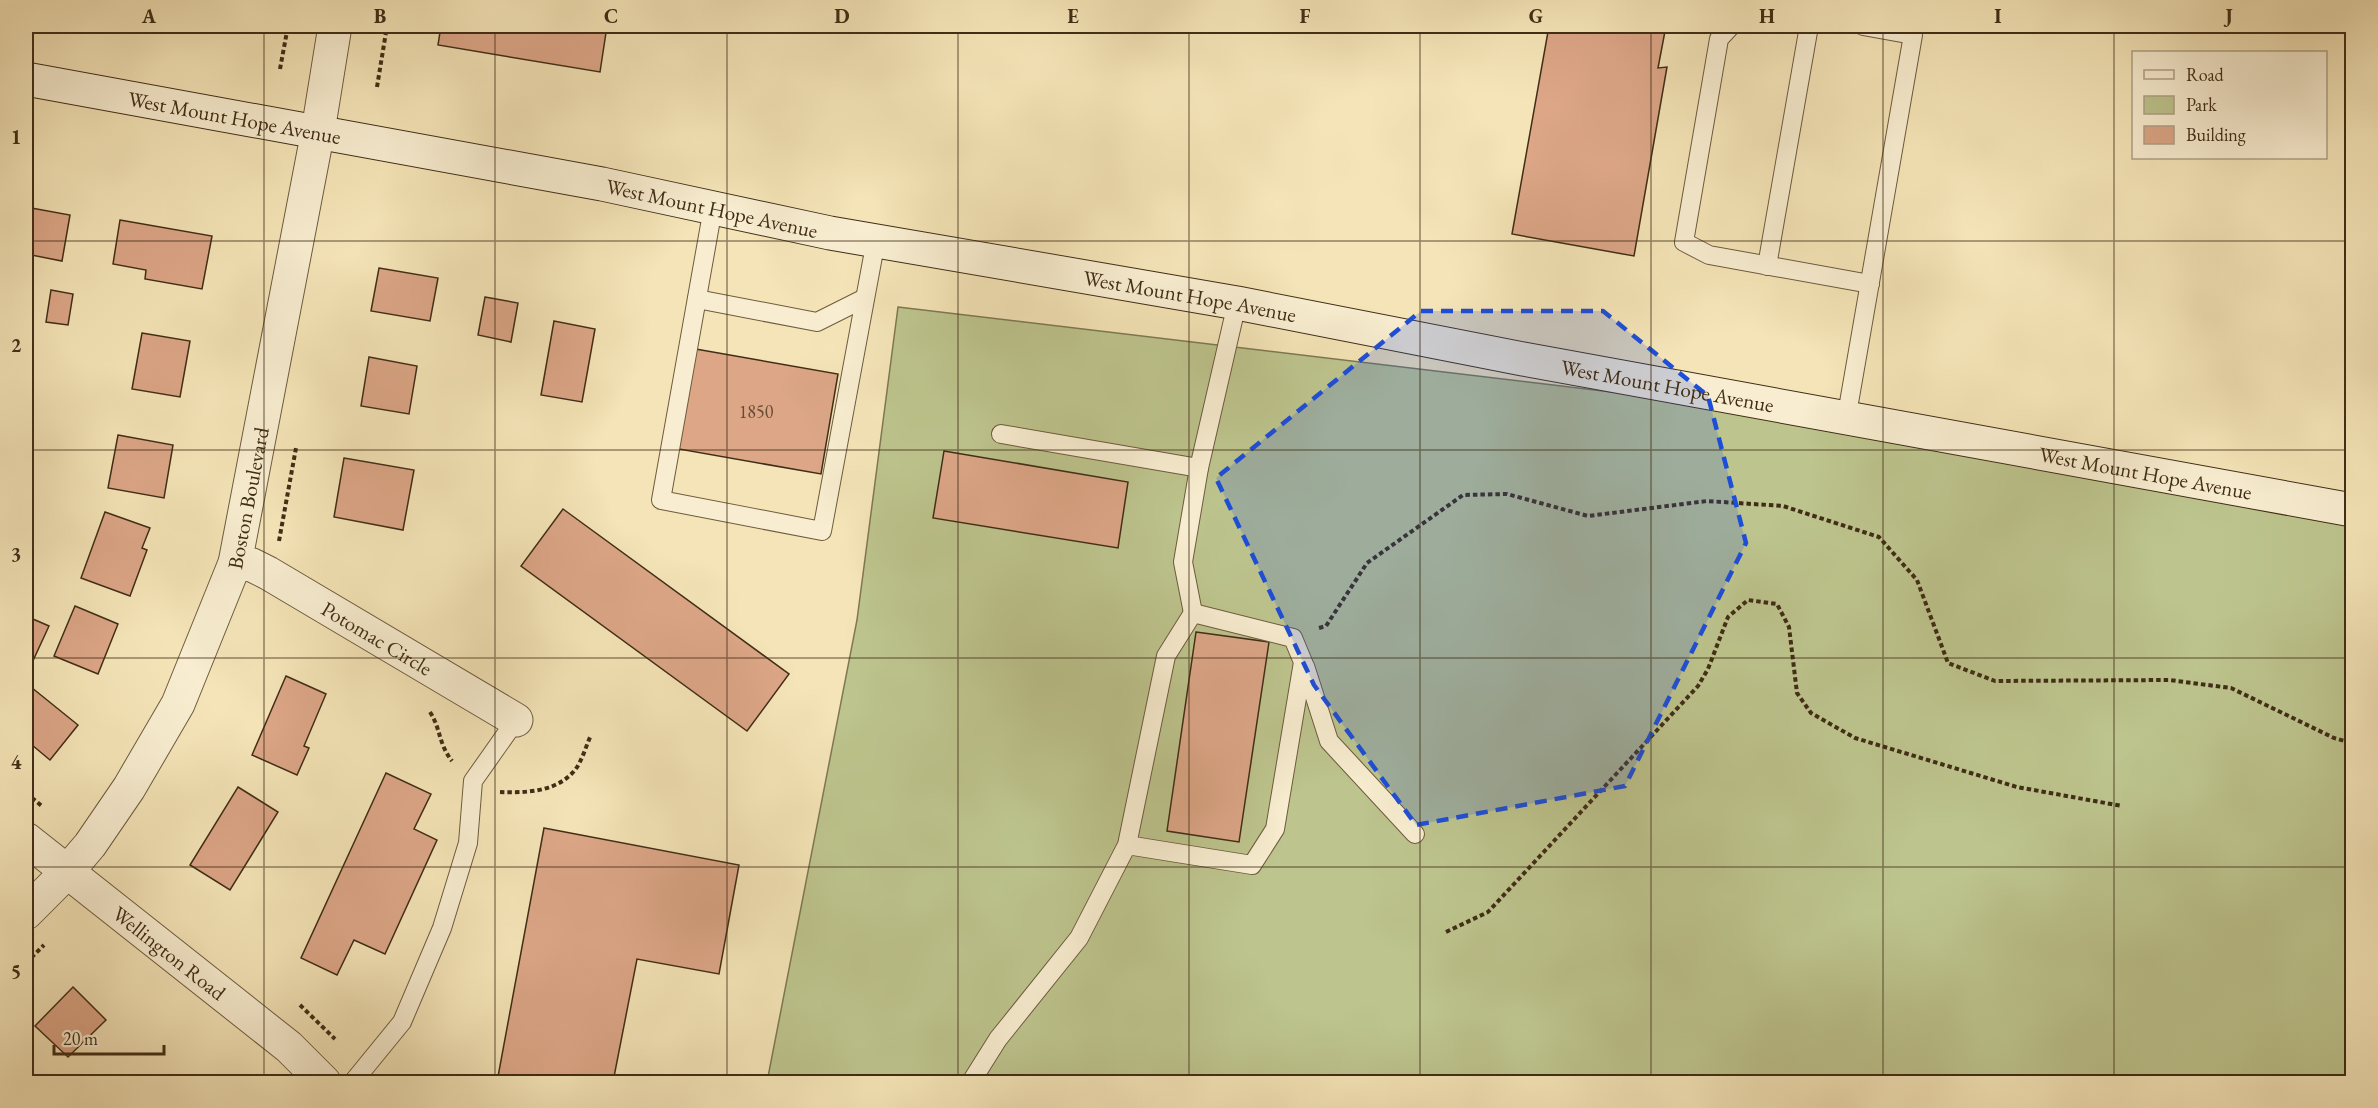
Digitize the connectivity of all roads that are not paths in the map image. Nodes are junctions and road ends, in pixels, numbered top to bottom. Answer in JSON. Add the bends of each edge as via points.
{"nodes":[{"id":1,"x":335,"y":26,"type":"edge"},
{"id":2,"x":1809,"y":26,"type":"edge"},
{"id":3,"x":1863,"y":26,"type":"edge"},
{"id":4,"x":1725,"y":32,"type":"edge"},
{"id":5,"x":26,"y":79,"type":"edge"},
{"id":6,"x":318,"y":131,"type":"junction"},
{"id":7,"x":713,"y":208,"type":"junction"},
{"id":8,"x":876,"y":240,"type":"junction"},
{"id":9,"x":1767,"y":266,"type":"junction"},
{"id":10,"x":1870,"y":284,"type":"junction"},
{"id":11,"x":865,"y":298,"type":"junction"},
{"id":12,"x":697,"y":299,"type":"junction"},
{"id":13,"x":1237,"y":303,"type":"junction"},
{"id":14,"x":1846,"y":420,"type":"junction"},
{"id":15,"x":1001,"y":434,"type":"dead end"},
{"id":16,"x":1199,"y":468,"type":"junction"},
{"id":17,"x":2352,"y":510,"type":"edge"},
{"id":18,"x":235,"y":562,"type":"junction"},
{"id":19,"x":1193,"y":613,"type":"junction"},
{"id":20,"x":1303,"y":662,"type":"junction"},
{"id":21,"x":516,"y":720,"type":"joint"},
{"id":22,"x":1414,"y":834,"type":"dead end"},
{"id":23,"x":26,"y":839,"type":"edge"},
{"id":24,"x":1128,"y":845,"type":"junction"},
{"id":25,"x":67,"y":872,"type":"junction"},
{"id":26,"x":26,"y":914,"type":"edge"},
{"id":27,"x":324,"y":1083,"type":"edge"},
{"id":28,"x":354,"y":1083,"type":"edge"},
{"id":29,"x":971,"y":1083,"type":"edge"}],
"edges":[{"from":1,"to":6,"type":"street","name":"Boston Boulevard"},
{"from":2,"to":9,"type":"lane"},
{"from":3,"to":10,"type":"lane","via":[[1913,35]]},
{"from":4,"to":9,"type":"lane","via":[[1684,242],[1710,255]]},
{"from":5,"to":6,"type":"street","name":"West Mount Hope Avenue"},
{"from":6,"to":7,"type":"street","name":"West Mount Hope Avenue"},
{"from":6,"to":18,"type":"street","name":"Boston Boulevard"},
{"from":7,"to":8,"type":"street","name":"West Mount Hope Avenue"},
{"from":7,"to":12,"type":"lane"},
{"from":8,"to":11,"type":"lane"},
{"from":8,"to":13,"type":"street","name":"West Mount Hope Avenue"},
{"from":9,"to":10,"type":"lane"},
{"from":10,"to":14,"type":"lane"},
{"from":11,"to":12,"type":"lane","via":[[817,322]]},
{"from":11,"to":12,"type":"lane","via":[[822,531],[661,500]]},
{"from":13,"to":14,"type":"street","name":"West Mount Hope Avenue"},
{"from":13,"to":16,"type":"lane"},
{"from":14,"to":17,"type":"street","name":"West Mount Hope Avenue"},
{"from":15,"to":16,"type":"lane"},
{"from":16,"to":19,"type":"lane","via":[[1183,562]]},
{"from":18,"to":21,"type":"street","name":"Potomac Circle","via":[[268,573]]},
{"from":18,"to":25,"type":"street","name":"Boston Boulevard","via":[[178,704],[129,788]]},
{"from":19,"to":20,"type":"lane","via":[[1293,638]]},
{"from":19,"to":24,"type":"lane","via":[[1166,656]]},
{"from":20,"to":22,"type":"lane","via":[[1329,741]]},
{"from":20,"to":24,"type":"lane","via":[[1275,830],[1252,865]]},
{"from":21,"to":28,"type":"lane","via":[[473,781],[468,843],[442,927],[402,1022]]},
{"from":23,"to":25,"type":"street","name":"Wellington Road"},
{"from":24,"to":29,"type":"lane","via":[[1079,938],[998,1039]]},
{"from":25,"to":26,"type":"street","name":"Boston Boulevard"},
{"from":25,"to":27,"type":"street","name":"Wellington Road","via":[[290,1047]]}]}
